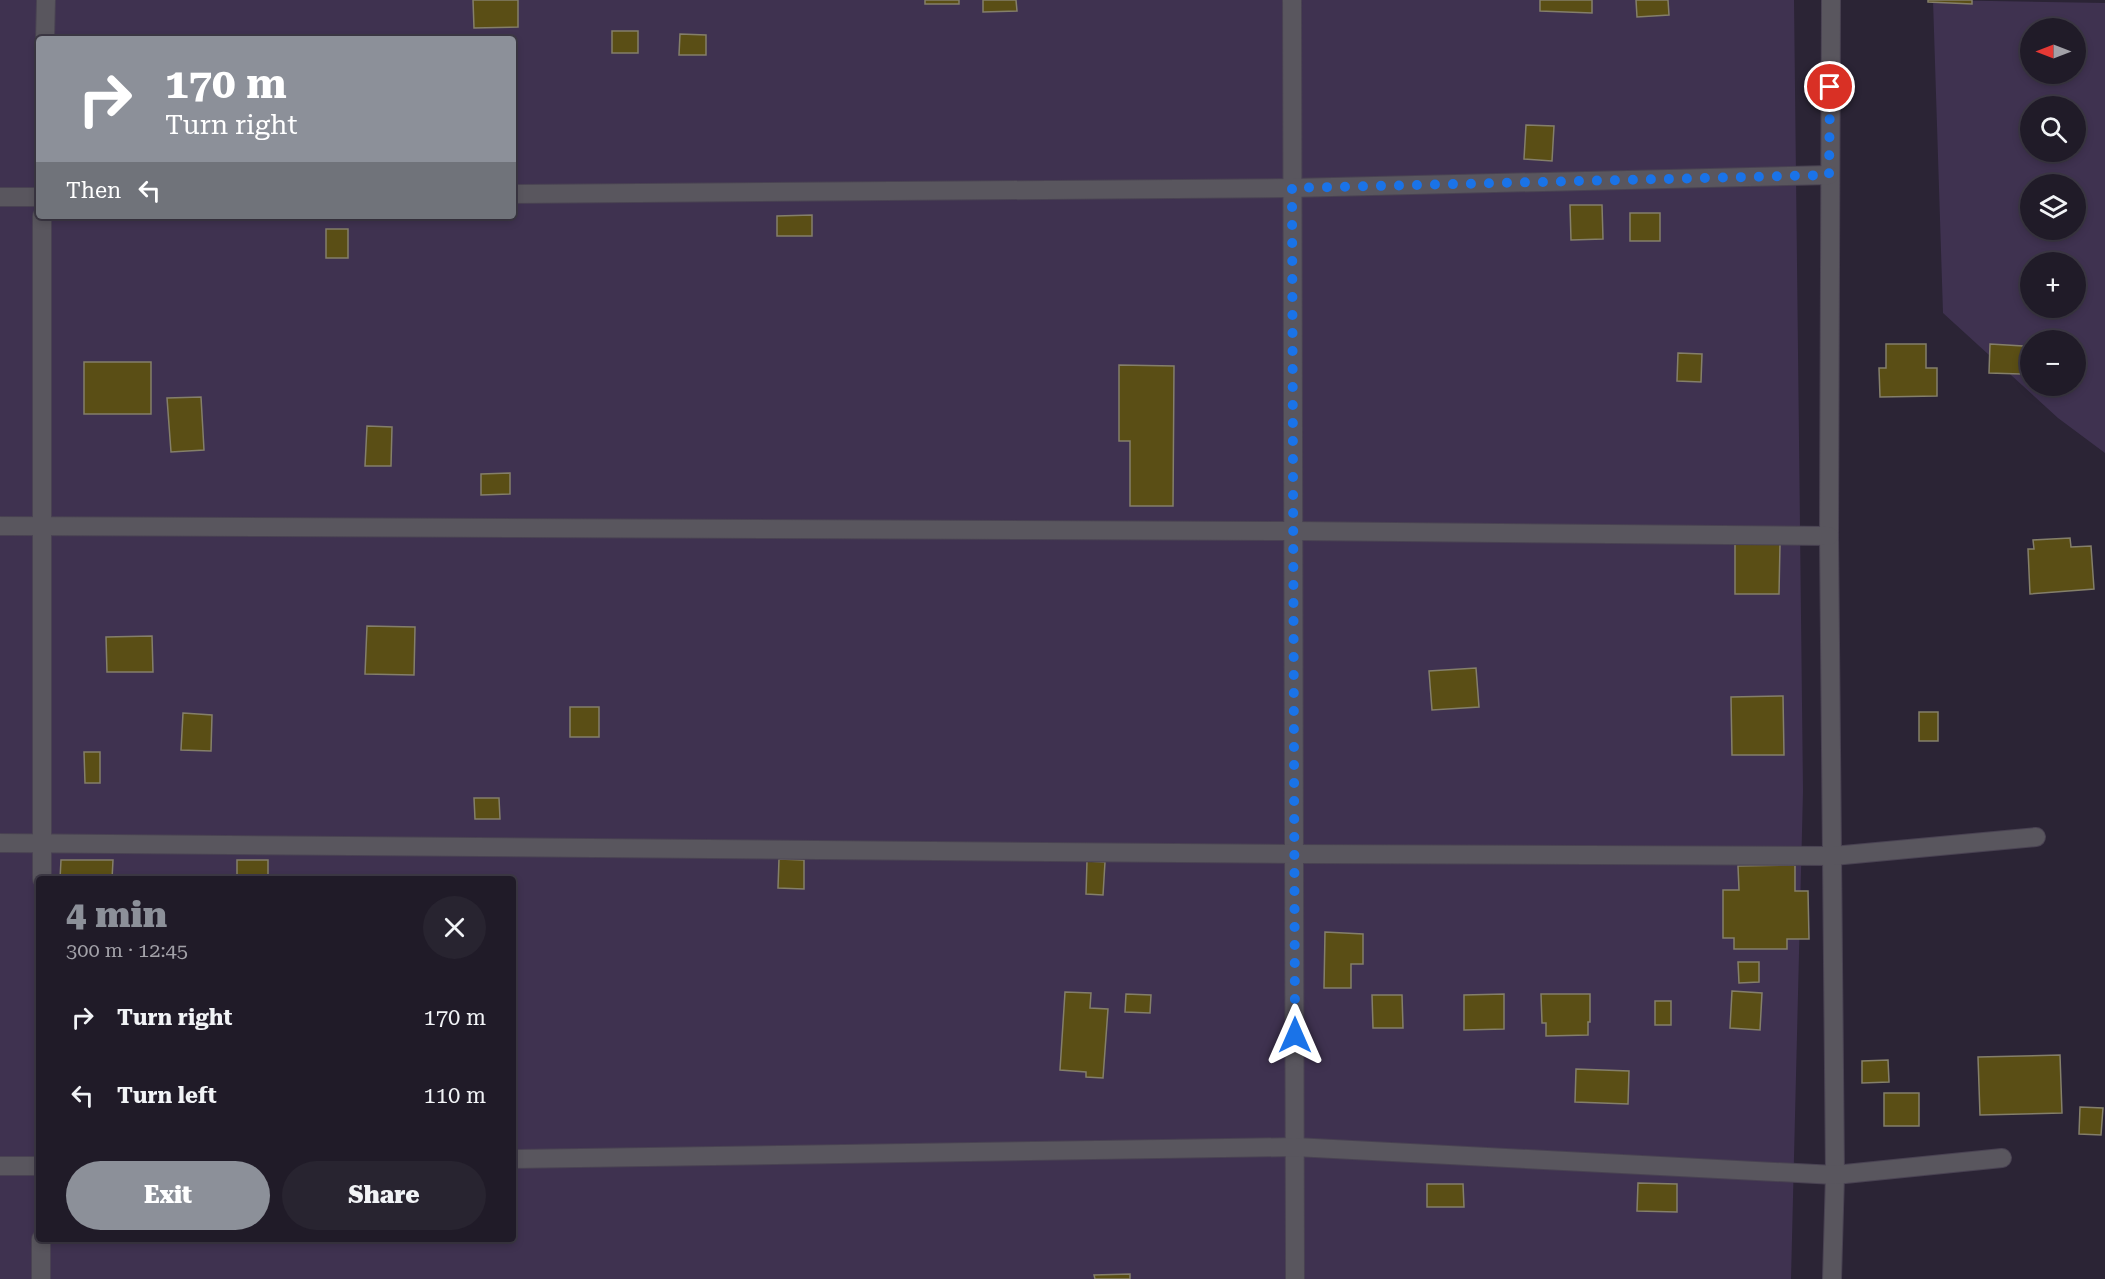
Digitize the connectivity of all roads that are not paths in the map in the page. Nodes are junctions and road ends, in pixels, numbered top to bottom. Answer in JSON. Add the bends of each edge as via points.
{"nodes":[{"id":1,"x":46,"y":0,"type":"edge"},
{"id":2,"x":1292,"y":0,"type":"edge"},
{"id":3,"x":1831,"y":0,"type":"edge"},
{"id":4,"x":45,"y":36,"type":"edge"},
{"id":5,"x":1829,"y":175,"type":"junction"},
{"id":6,"x":1292,"y":188,"type":"junction"},
{"id":7,"x":516,"y":194,"type":"edge"},
{"id":8,"x":0,"y":197,"type":"edge"},
{"id":9,"x":36,"y":197,"type":"edge"},
{"id":10,"x":42,"y":219,"type":"edge"},
{"id":11,"x":0,"y":526,"type":"edge"},
{"id":12,"x":42,"y":526,"type":"junction"},
{"id":13,"x":1294,"y":531,"type":"junction"},
{"id":14,"x":1829,"y":536,"type":"junction"},
{"id":15,"x":2036,"y":837,"type":"dead end"},
{"id":16,"x":0,"y":843,"type":"edge"},
{"id":17,"x":42,"y":843,"type":"junction"},
{"id":18,"x":1294,"y":854,"type":"junction"},
{"id":19,"x":1833,"y":856,"type":"junction"},
{"id":20,"x":42,"y":876,"type":"edge"},
{"id":21,"x":1295,"y":1148,"type":"junction"},
{"id":22,"x":2002,"y":1158,"type":"dead end"},
{"id":23,"x":516,"y":1159,"type":"edge"},
{"id":24,"x":0,"y":1166,"type":"edge"},
{"id":25,"x":36,"y":1166,"type":"edge"},
{"id":26,"x":1835,"y":1175,"type":"junction"},
{"id":27,"x":41,"y":1242,"type":"edge"},
{"id":28,"x":41,"y":1279,"type":"edge"},
{"id":29,"x":1295,"y":1279,"type":"edge"},
{"id":30,"x":1832,"y":1279,"type":"edge"}],
"edges":[{"from":1,"to":4,"type":"street"},
{"from":2,"to":6,"type":"street"},
{"from":3,"to":5,"type":"street"},
{"from":5,"to":6,"type":"street"},
{"from":5,"to":14,"type":"street"},
{"from":6,"to":7,"type":"street"},
{"from":6,"to":13,"type":"street"},
{"from":8,"to":9,"type":"street"},
{"from":10,"to":12,"type":"street"},
{"from":11,"to":12,"type":"street"},
{"from":12,"to":13,"type":"street"},
{"from":12,"to":17,"type":"street"},
{"from":13,"to":14,"type":"street"},
{"from":13,"to":18,"type":"street"},
{"from":14,"to":19,"type":"street"},
{"from":15,"to":19,"type":"street"},
{"from":16,"to":17,"type":"street"},
{"from":17,"to":18,"type":"street"},
{"from":17,"to":20,"type":"street"},
{"from":18,"to":19,"type":"street"},
{"from":18,"to":21,"type":"street"},
{"from":19,"to":26,"type":"street"},
{"from":21,"to":23,"type":"street"},
{"from":21,"to":26,"type":"street"},
{"from":21,"to":29,"type":"street"},
{"from":22,"to":26,"type":"street"},
{"from":24,"to":25,"type":"street"},
{"from":26,"to":30,"type":"street"},
{"from":27,"to":28,"type":"street"}]}
